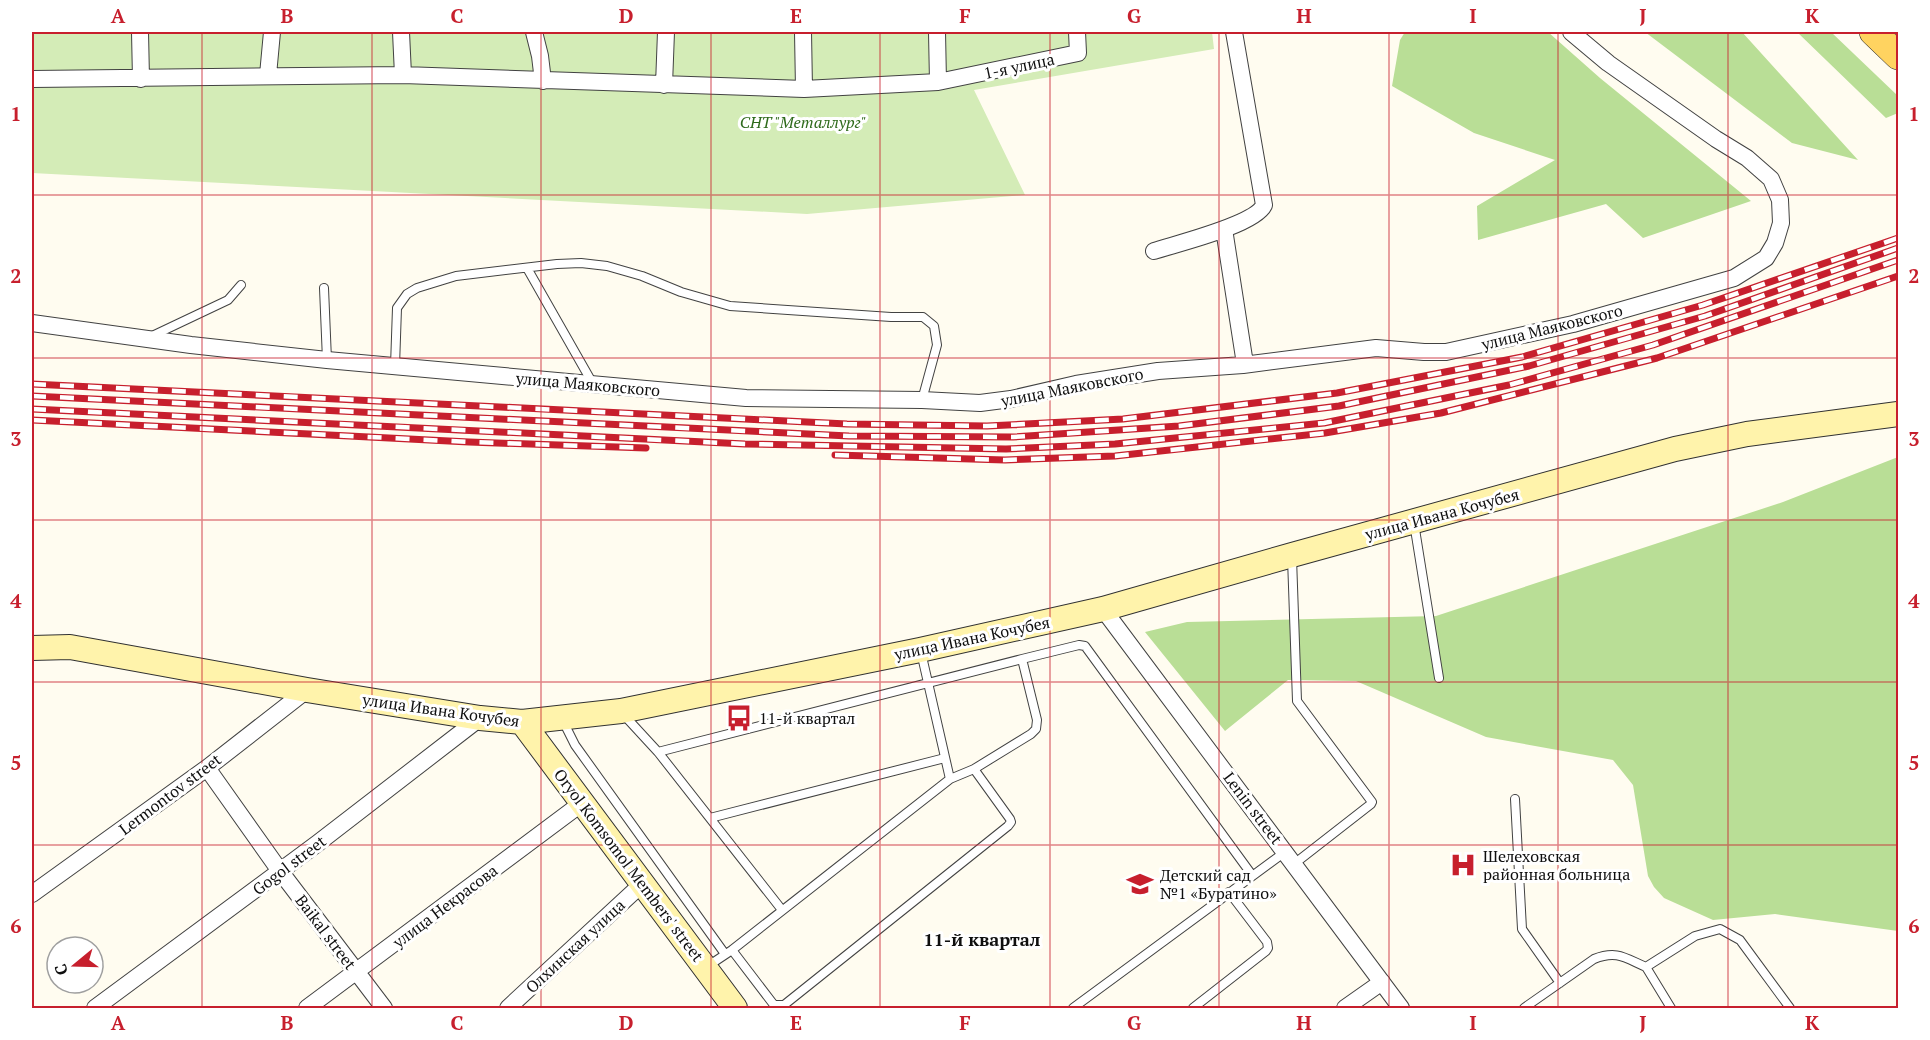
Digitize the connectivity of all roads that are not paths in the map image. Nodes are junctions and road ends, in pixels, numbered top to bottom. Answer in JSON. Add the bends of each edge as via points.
{"nodes":[{"id":1,"x":140,"y":32,"type":"edge"},
{"id":2,"x":272,"y":32,"type":"edge"},
{"id":3,"x":401,"y":32,"type":"edge"},
{"id":4,"x":534,"y":32,"type":"edge"},
{"id":5,"x":666,"y":32,"type":"edge"},
{"id":6,"x":803,"y":32,"type":"edge"},
{"id":7,"x":937,"y":32,"type":"edge"},
{"id":8,"x":1077,"y":32,"type":"edge"},
{"id":9,"x":1234,"y":32,"type":"edge"},
{"id":10,"x":1571,"y":32,"type":"edge"},
{"id":11,"x":1873,"y":32,"type":"edge"},
{"id":12,"x":1899,"y":56,"type":"edge"},
{"id":13,"x":268,"y":75,"type":"junction"},
{"id":14,"x":403,"y":75,"type":"junction"},
{"id":15,"x":32,"y":79,"type":"edge"},
{"id":16,"x":141,"y":79,"type":"junction"},
{"id":17,"x":543,"y":81,"type":"junction"},
{"id":18,"x":938,"y":82,"type":"junction"},
{"id":19,"x":664,"y":85,"type":"junction"},
{"id":20,"x":804,"y":89,"type":"junction"},
{"id":21,"x":1224,"y":229,"type":"junction"},
{"id":22,"x":1154,"y":251,"type":"dead end"},
{"id":23,"x":527,"y":268,"type":"junction"},
{"id":24,"x":241,"y":285,"type":"dead end"},
{"id":25,"x":324,"y":288,"type":"dead end"},
{"id":26,"x":32,"y":323,"type":"edge"},
{"id":27,"x":148,"y":338,"type":"junction"},
{"id":28,"x":327,"y":360,"type":"junction"},
{"id":29,"x":1245,"y":364,"type":"junction"},
{"id":30,"x":395,"y":366,"type":"junction"},
{"id":31,"x":593,"y":384,"type":"junction"},
{"id":32,"x":922,"y":400,"type":"junction"},
{"id":33,"x":1899,"y":414,"type":"edge"},
{"id":34,"x":1414,"y":523,"type":"junction"},
{"id":35,"x":1292,"y":555,"type":"junction"},
{"id":36,"x":1103,"y":609,"type":"junction"},
{"id":37,"x":32,"y":648,"type":"edge"},
{"id":38,"x":920,"y":650,"type":"junction"},
{"id":39,"x":1022,"y":659,"type":"junction"},
{"id":40,"x":1439,"y":678,"type":"dead end"},
{"id":41,"x":929,"y":683,"type":"junction"},
{"id":42,"x":307,"y":690,"type":"junction"},
{"id":43,"x":621,"y":711,"type":"junction"},
{"id":44,"x":480,"y":718,"type":"junction"},
{"id":45,"x":562,"y":718,"type":"junction"},
{"id":46,"x":522,"y":722,"type":"junction"},
{"id":47,"x":658,"y":752,"type":"junction"},
{"id":48,"x":945,"y":758,"type":"junction"},
{"id":49,"x":207,"y":768,"type":"junction"},
{"id":50,"x":974,"y":769,"type":"junction"},
{"id":51,"x":950,"y":779,"type":"junction"},
{"id":52,"x":1515,"y":799,"type":"dead end"},
{"id":53,"x":582,"y":803,"type":"junction"},
{"id":54,"x":710,"y":818,"type":"junction"},
{"id":55,"x":1289,"y":858,"type":"junction"},
{"id":56,"x":280,"y":871,"type":"junction"},
{"id":57,"x":1252,"y":875,"type":"junction"},
{"id":58,"x":642,"y":884,"type":"junction"},
{"id":59,"x":1229,"y":892,"type":"junction"},
{"id":60,"x":32,"y":894,"type":"edge"},
{"id":61,"x":782,"y":910,"type":"junction"},
{"id":62,"x":721,"y":957,"type":"junction"},
{"id":63,"x":1646,"y":967,"type":"junction"},
{"id":64,"x":357,"y":973,"type":"junction"},
{"id":65,"x":1382,"y":982,"type":"junction"},
{"id":66,"x":1560,"y":983,"type":"junction"},
{"id":67,"x":95,"y":1008,"type":"edge"},
{"id":68,"x":307,"y":1008,"type":"edge"},
{"id":69,"x":384,"y":1008,"type":"edge"},
{"id":70,"x":508,"y":1008,"type":"edge"},
{"id":71,"x":735,"y":1008,"type":"edge"},
{"id":72,"x":1073,"y":1008,"type":"edge"},
{"id":73,"x":1193,"y":1008,"type":"edge"},
{"id":74,"x":1346,"y":1008,"type":"edge"},
{"id":75,"x":1401,"y":1008,"type":"edge"},
{"id":76,"x":1524,"y":1008,"type":"edge"},
{"id":77,"x":1671,"y":1008,"type":"edge"},
{"id":78,"x":1790,"y":1008,"type":"edge"}],
"edges":[{"from":1,"to":16,"type":"street"},
{"from":2,"to":13,"type":"street"},
{"from":3,"to":14,"type":"street"},
{"from":4,"to":17,"type":"street"},
{"from":5,"to":19,"type":"street"},
{"from":6,"to":20,"type":"street"},
{"from":7,"to":18,"type":"street"},
{"from":8,"to":18,"type":"street","name":"1-я улица","via":[[1078,53]]},
{"from":9,"to":21,"type":"street","via":[[1264,205],[1258,213]]},
{"from":10,"to":29,"type":"street","name":"улица Маяковского","via":[[1608,63],[1747,158],[1771,179],[1780,200],[1781,223],[1766,258],[1734,278],[1573,324],[1471,347],[1446,352],[1376,348]]},
{"from":11,"to":12,"type":"main road"},
{"from":13,"to":14,"type":"street"},
{"from":13,"to":16,"type":"street"},
{"from":14,"to":17,"type":"street"},
{"from":15,"to":16,"type":"street"},
{"from":17,"to":19,"type":"street"},
{"from":18,"to":20,"type":"street"},
{"from":19,"to":20,"type":"street"},
{"from":21,"to":22,"type":"street"},
{"from":21,"to":29,"type":"street"},
{"from":23,"to":30,"type":"lane","via":[[456,276],[407,294],[397,308]]},
{"from":23,"to":31,"type":"lane"},
{"from":23,"to":32,"type":"lane","via":[[581,263],[607,266],[730,306],[923,317],[934,326],[937,345]]},
{"from":24,"to":27,"type":"lane","via":[[228,300]]},
{"from":25,"to":28,"type":"lane"},
{"from":26,"to":27,"type":"street","name":"улица Маяковского"},
{"from":27,"to":28,"type":"street","name":"улица Маяковского"},
{"from":28,"to":30,"type":"street","name":"улица Маяковского"},
{"from":29,"to":32,"type":"street","name":"улица Маяковского","via":[[1158,371],[994,402]]},
{"from":30,"to":31,"type":"street","name":"улица Маяковского"},
{"from":31,"to":32,"type":"street","name":"улица Маяковского","via":[[746,398]]},
{"from":33,"to":34,"type":"street","name":"улица Ивана Кочубея","via":[[1747,434],[1675,450]]},
{"from":34,"to":35,"type":"street","name":"улица Ивана Кочубея"},
{"from":34,"to":40,"type":"lane"},
{"from":35,"to":36,"type":"street","name":"улица Ивана Кочубея"},
{"from":35,"to":55,"type":"lane","via":[[1297,701],[1372,802]]},
{"from":36,"to":38,"type":"street","name":"улица Ивана Кочубея"},
{"from":36,"to":55,"type":"street","name":"Lenin street"},
{"from":37,"to":42,"type":"street","name":"улица Ивана Кочубея","via":[[70,647]]},
{"from":38,"to":41,"type":"lane"},
{"from":38,"to":43,"type":"street","name":"улица Ивана Кочубея"},
{"from":39,"to":41,"type":"lane"},
{"from":39,"to":50,"type":"lane","via":[[1036,729]]},
{"from":39,"to":57,"type":"lane","via":[[1085,646]]},
{"from":41,"to":47,"type":"lane"},
{"from":41,"to":48,"type":"lane"},
{"from":42,"to":44,"type":"street","name":"улица Ивана Кочубея"},
{"from":42,"to":49,"type":"street","name":"Lermontov street"},
{"from":43,"to":45,"type":"street","name":"улица Ивана Кочубея"},
{"from":43,"to":47,"type":"lane"},
{"from":44,"to":46,"type":"street","name":"улица Ивана Кочубея"},
{"from":44,"to":56,"type":"street","name":"Gogol street"},
{"from":45,"to":46,"type":"street","name":"улица Ивана Кочубея"},
{"from":45,"to":62,"type":"lane","via":[[575,745]]},
{"from":46,"to":53,"type":"street","name":"Oryol Komsomol Members' street"},
{"from":47,"to":54,"type":"lane"},
{"from":48,"to":51,"type":"lane"},
{"from":48,"to":54,"type":"lane"},
{"from":49,"to":56,"type":"street","name":"Baikal street"},
{"from":49,"to":60,"type":"street","name":"Lermontov street"},
{"from":50,"to":51,"type":"lane"},
{"from":50,"to":62,"type":"lane","via":[[1010,819],[1008,826],[784,1005],[774,1005]]},
{"from":51,"to":61,"type":"lane"},
{"from":52,"to":66,"type":"lane","via":[[1522,929]]},
{"from":53,"to":58,"type":"street","name":"Oryol Komsomol Members' street"},
{"from":53,"to":64,"type":"street","name":"улица Некрасова"},
{"from":54,"to":61,"type":"lane"},
{"from":55,"to":57,"type":"lane"},
{"from":55,"to":65,"type":"street","name":"Lenin street"},
{"from":56,"to":64,"type":"street","name":"Baikal street"},
{"from":56,"to":67,"type":"street","name":"Gogol street"},
{"from":57,"to":59,"type":"lane"},
{"from":58,"to":62,"type":"street","name":"Oryol Komsomol Members' street"},
{"from":58,"to":70,"type":"street","name":"Олхинская улица"},
{"from":59,"to":72,"type":"lane"},
{"from":59,"to":73,"type":"lane","via":[[1268,948]]},
{"from":61,"to":62,"type":"lane"},
{"from":62,"to":71,"type":"street","name":"Oryol Komsomol Members' street"},
{"from":63,"to":66,"type":"lane","via":[[1617,954],[1607,954]]},
{"from":63,"to":77,"type":"lane"},
{"from":63,"to":78,"type":"lane","via":[[1695,936],[1720,928],[1740,939]]},
{"from":64,"to":68,"type":"street","name":"улица Некрасова"},
{"from":64,"to":69,"type":"street","name":"Baikal street"},
{"from":65,"to":74,"type":"street"},
{"from":65,"to":75,"type":"street","name":"Lenin street"},
{"from":66,"to":76,"type":"lane"}]}
